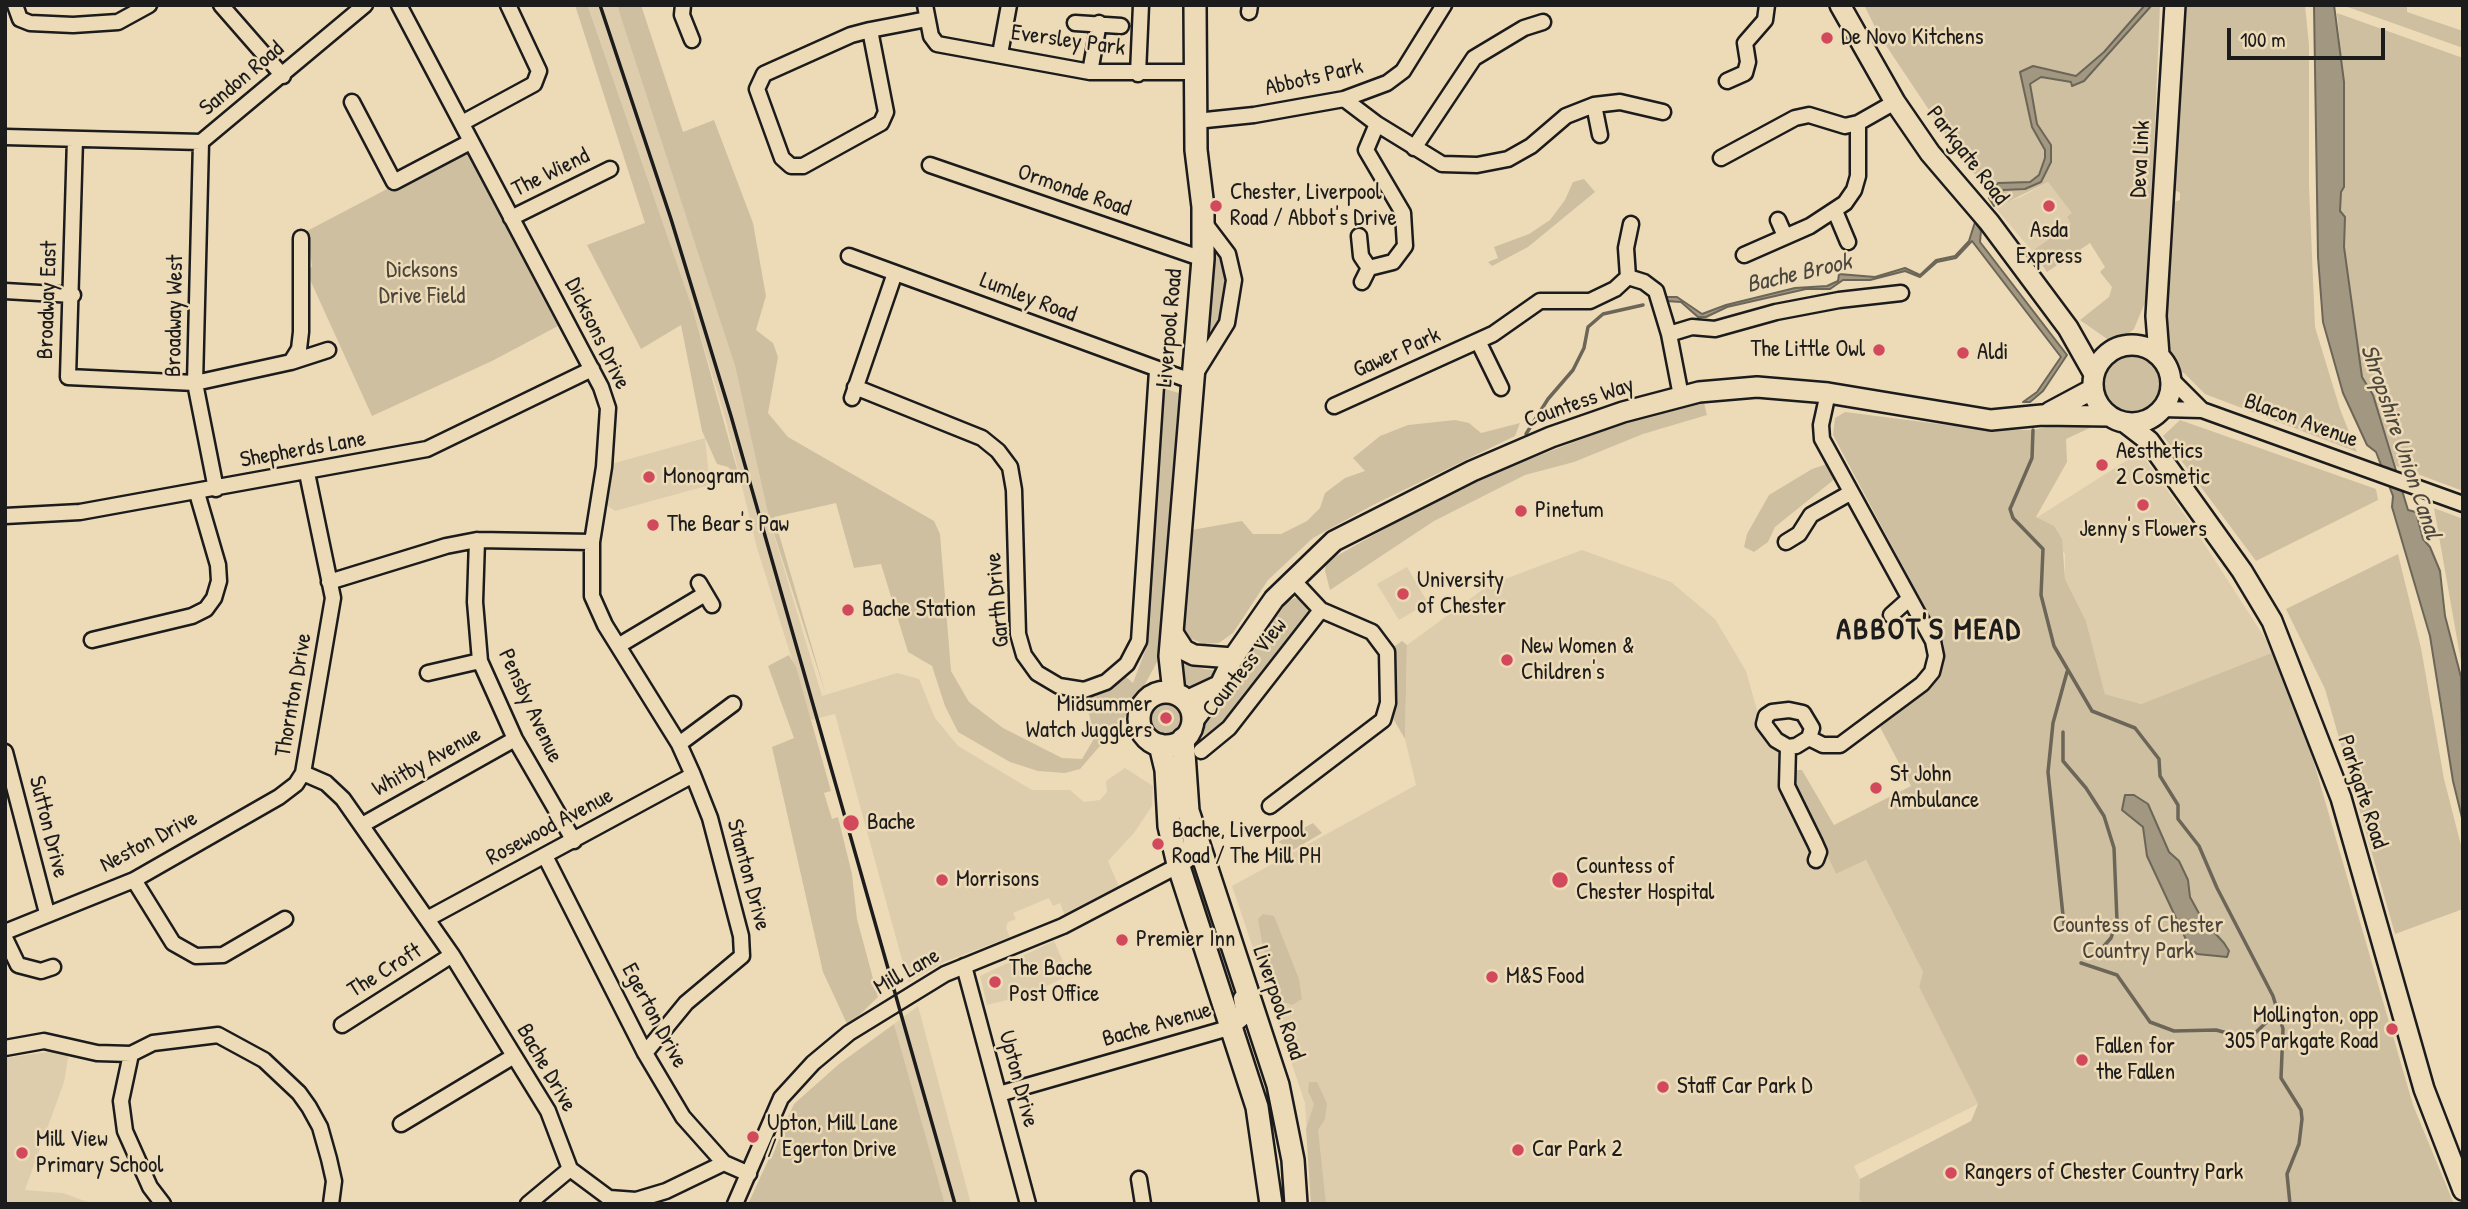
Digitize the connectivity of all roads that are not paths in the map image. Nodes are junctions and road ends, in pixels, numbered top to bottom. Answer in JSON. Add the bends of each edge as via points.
{"nodes":[{"id":1,"x":15,"y":5,"type":"edge"},
{"id":2,"x":149,"y":5,"type":"edge"},
{"id":3,"x":221,"y":5,"type":"edge"},
{"id":4,"x":365,"y":5,"type":"edge"},
{"id":5,"x":399,"y":5,"type":"edge"},
{"id":6,"x":508,"y":5,"type":"edge"},
{"id":7,"x":683,"y":5,"type":"edge"},
{"id":8,"x":1009,"y":5,"type":"edge"},
{"id":9,"x":1141,"y":5,"type":"edge"},
{"id":10,"x":1195,"y":5,"type":"edge"},
{"id":11,"x":1444,"y":5,"type":"edge"},
{"id":12,"x":1767,"y":5,"type":"edge"},
{"id":13,"x":1840,"y":5,"type":"edge"},
{"id":14,"x":2175,"y":5,"type":"edge"},
{"id":15,"x":926,"y":12,"type":"edge"},
{"id":16,"x":1543,"y":22,"type":"dead end"},
{"id":17,"x":1075,"y":23,"type":"dead end"},
{"id":18,"x":1099,"y":23,"type":"junction"},
{"id":19,"x":1121,"y":26,"type":"dead end"},
{"id":20,"x":870,"y":30,"type":"junction"},
{"id":21,"x":692,"y":40,"type":"dead end"},
{"id":22,"x":1000,"y":54,"type":"junction"},
{"id":23,"x":1090,"y":72,"type":"junction"},
{"id":24,"x":1194,"y":72,"type":"junction"},
{"id":25,"x":1138,"y":74,"type":"junction"},
{"id":26,"x":283,"y":76,"type":"junction"},
{"id":27,"x":1727,"y":80,"type":"dead end"},
{"id":28,"x":1344,"y":99,"type":"junction"},
{"id":29,"x":352,"y":102,"type":"dead end"},
{"id":30,"x":1895,"y":102,"type":"junction"},
{"id":31,"x":1594,"y":105,"type":"junction"},
{"id":32,"x":1663,"y":112,"type":"dead end"},
{"id":33,"x":1196,"y":121,"type":"junction"},
{"id":34,"x":1858,"y":122,"type":"junction"},
{"id":35,"x":462,"y":123,"type":"junction"},
{"id":36,"x":1377,"y":124,"type":"junction"},
{"id":37,"x":1600,"y":135,"type":"dead end"},
{"id":38,"x":5,"y":136,"type":"edge"},
{"id":39,"x":75,"y":139,"type":"junction"},
{"id":40,"x":201,"y":142,"type":"junction"},
{"id":41,"x":470,"y":142,"type":"junction"},
{"id":42,"x":1414,"y":148,"type":"junction"},
{"id":43,"x":1721,"y":158,"type":"dead end"},
{"id":44,"x":930,"y":165,"type":"dead end"},
{"id":45,"x":610,"y":169,"type":"dead end"},
{"id":46,"x":1835,"y":211,"type":"junction"},
{"id":47,"x":511,"y":218,"type":"junction"},
{"id":48,"x":1778,"y":220,"type":"dead end"},
{"id":49,"x":1203,"y":221,"type":"junction"},
{"id":50,"x":1631,"y":224,"type":"dead end"},
{"id":51,"x":1359,"y":236,"type":"dead end"},
{"id":52,"x":1785,"y":236,"type":"junction"},
{"id":53,"x":301,"y":238,"type":"dead end"},
{"id":54,"x":1848,"y":241,"type":"dead end"},
{"id":55,"x":849,"y":256,"type":"dead end"},
{"id":56,"x":1744,"y":256,"type":"dead end"},
{"id":57,"x":1202,"y":259,"type":"junction"},
{"id":58,"x":1369,"y":268,"type":"junction"},
{"id":59,"x":895,"y":273,"type":"junction"},
{"id":60,"x":1628,"y":277,"type":"junction"},
{"id":61,"x":1362,"y":282,"type":"dead end"},
{"id":62,"x":5,"y":291,"type":"edge"},
{"id":63,"x":1901,"y":293,"type":"dead end"},
{"id":64,"x":73,"y":295,"type":"junction"},
{"id":65,"x":2156,"y":316,"type":"junction"},
{"id":66,"x":2068,"y":328,"type":"junction"},
{"id":67,"x":1669,"y":334,"type":"junction"},
{"id":68,"x":1478,"y":341,"type":"junction"},
{"id":69,"x":2119,"y":348,"type":"junction"},
{"id":70,"x":328,"y":350,"type":"dead end"},
{"id":71,"x":2159,"y":355,"type":"junction"},
{"id":72,"x":291,"y":362,"type":"junction"},
{"id":73,"x":592,"y":369,"type":"junction"},
{"id":74,"x":1157,"y":371,"type":"junction"},
{"id":75,"x":2171,"y":379,"type":"junction"},
{"id":76,"x":1191,"y":381,"type":"junction"},
{"id":77,"x":2093,"y":381,"type":"junction"},
{"id":78,"x":195,"y":383,"type":"junction"},
{"id":79,"x":1501,"y":388,"type":"dead end"},
{"id":80,"x":1828,"y":393,"type":"junction"},
{"id":81,"x":1681,"y":396,"type":"junction"},
{"id":82,"x":1334,"y":406,"type":"dead end"},
{"id":83,"x":2202,"y":410,"type":"junction"},
{"id":84,"x":2156,"y":414,"type":"junction"},
{"id":85,"x":2042,"y":415,"type":"junction"},
{"id":86,"x":2118,"y":420,"type":"junction"},
{"id":87,"x":2149,"y":442,"type":"junction"},
{"id":88,"x":307,"y":473,"type":"junction"},
{"id":89,"x":216,"y":489,"type":"junction"},
{"id":90,"x":1850,"y":492,"type":"junction"},
{"id":91,"x":197,"y":493,"type":"junction"},
{"id":92,"x":2463,"y":504,"type":"edge"},
{"id":93,"x":5,"y":516,"type":"edge"},
{"id":94,"x":477,"y":540,"type":"junction"},
{"id":95,"x":592,"y":542,"type":"junction"},
{"id":96,"x":1786,"y":542,"type":"dead end"},
{"id":97,"x":1292,"y":579,"type":"junction"},
{"id":98,"x":329,"y":582,"type":"junction"},
{"id":99,"x":705,"y":594,"type":"dead end"},
{"id":100,"x":1909,"y":598,"type":"junction"},
{"id":101,"x":1321,"y":610,"type":"junction"},
{"id":102,"x":1891,"y":615,"type":"dead end"},
{"id":103,"x":1172,"y":633,"type":"junction"},
{"id":104,"x":92,"y":640,"type":"dead end"},
{"id":105,"x":618,"y":646,"type":"junction"},
{"id":106,"x":1233,"y":658,"type":"junction"},
{"id":107,"x":481,"y":661,"type":"junction"},
{"id":108,"x":428,"y":673,"type":"dead end"},
{"id":109,"x":733,"y":704,"type":"dead end"},
{"id":110,"x":1182,"y":717,"type":"junction"},
{"id":111,"x":1808,"y":738,"type":"junction"},
{"id":112,"x":515,"y":739,"type":"junction"},
{"id":113,"x":679,"y":744,"type":"junction"},
{"id":114,"x":1160,"y":745,"type":"junction"},
{"id":115,"x":1788,"y":747,"type":"junction"},
{"id":116,"x":5,"y":752,"type":"edge"},
{"id":117,"x":303,"y":774,"type":"junction"},
{"id":118,"x":693,"y":775,"type":"junction"},
{"id":119,"x":1270,"y":806,"type":"dead end"},
{"id":120,"x":1188,"y":811,"type":"junction"},
{"id":121,"x":362,"y":825,"type":"junction"},
{"id":122,"x":574,"y":841,"type":"junction"},
{"id":123,"x":545,"y":856,"type":"junction"},
{"id":124,"x":1816,"y":860,"type":"dead end"},
{"id":125,"x":1178,"y":864,"type":"junction"},
{"id":126,"x":134,"y":880,"type":"junction"},
{"id":127,"x":47,"y":913,"type":"junction"},
{"id":128,"x":285,"y":919,"type":"dead end"},
{"id":129,"x":427,"y":919,"type":"junction"},
{"id":130,"x":5,"y":932,"type":"edge"},
{"id":131,"x":1228,"y":936,"type":"junction"},
{"id":132,"x":5,"y":938,"type":"edge"},
{"id":133,"x":452,"y":955,"type":"junction"},
{"id":134,"x":964,"y":966,"type":"junction"},
{"id":135,"x":53,"y":967,"type":"dead end"},
{"id":136,"x":342,"y":1025,"type":"dead end"},
{"id":137,"x":1232,"y":1027,"type":"junction"},
{"id":138,"x":635,"y":1032,"type":"junction"},
{"id":139,"x":657,"y":1035,"type":"junction"},
{"id":140,"x":5,"y":1048,"type":"edge"},
{"id":141,"x":645,"y":1053,"type":"junction"},
{"id":142,"x":131,"y":1054,"type":"junction"},
{"id":143,"x":514,"y":1056,"type":"junction"},
{"id":144,"x":999,"y":1094,"type":"junction"},
{"id":145,"x":401,"y":1124,"type":"dead end"},
{"id":146,"x":724,"y":1163,"type":"junction"},
{"id":147,"x":570,"y":1169,"type":"junction"},
{"id":148,"x":749,"y":1174,"type":"junction"},
{"id":149,"x":1139,"y":1179,"type":"dead end"},
{"id":150,"x":2463,"y":1190,"type":"edge"},
{"id":151,"x":163,"y":1204,"type":"edge"},
{"id":152,"x":331,"y":1204,"type":"edge"},
{"id":153,"x":528,"y":1204,"type":"edge"},
{"id":154,"x":735,"y":1204,"type":"edge"},
{"id":155,"x":1028,"y":1204,"type":"edge"},
{"id":156,"x":1143,"y":1204,"type":"edge"},
{"id":157,"x":1271,"y":1204,"type":"edge"},
{"id":158,"x":1296,"y":1204,"type":"edge"}],
"edges":[{"from":1,"to":2,"type":"street","via":[[20,19],[30,23],[74,25],[118,22]]},
{"from":3,"to":26,"type":"street"},
{"from":4,"to":26,"type":"street","name":"Sandon Road"},
{"from":5,"to":35,"type":"street","name":"Dicksons Drive"},
{"from":6,"to":35,"type":"street","via":[[539,71],[534,84]]},
{"from":7,"to":21,"type":"street"},
{"from":8,"to":22,"type":"street"},
{"from":9,"to":25,"type":"street"},
{"from":10,"to":24,"type":"highway","name":"Liverpool Road"},
{"from":11,"to":28,"type":"street","name":"Abbots Park","via":[[1403,71],[1387,83]]},
{"from":12,"to":27,"type":"street","via":[[1765,20],[1745,43],[1745,73]]},
{"from":13,"to":30,"type":"main road","name":"Parkgate Road"},
{"from":14,"to":65,"type":"main road","name":"Deva Link"},
{"from":15,"to":20,"type":"street"},
{"from":15,"to":22,"type":"street","name":"Eversley Park","via":[[937,44]]},
{"from":16,"to":42,"type":"street","via":[[1474,58]]},
{"from":17,"to":18,"type":"street"},
{"from":18,"to":19,"type":"street"},
{"from":18,"to":23,"type":"street"},
{"from":20,"to":20,"type":"street","via":[[764,74],[758,81],[782,158],[792,166],[803,166],[881,123],[886,112]]},
{"from":22,"to":23,"type":"street","name":"Eversley Park"},
{"from":23,"to":25,"type":"street","name":"Eversley Park"},
{"from":24,"to":25,"type":"street","name":"Eversley Park"},
{"from":24,"to":33,"type":"highway","name":"Liverpool Road"},
{"from":26,"to":40,"type":"street","name":"Sandon Road"},
{"from":28,"to":33,"type":"street","name":"Abbots Park"},
{"from":28,"to":36,"type":"street"},
{"from":29,"to":41,"type":"street","via":[[394,182]]},
{"from":30,"to":34,"type":"street"},
{"from":30,"to":66,"type":"main road","name":"Parkgate Road"},
{"from":31,"to":32,"type":"street","via":[[1620,102]]},
{"from":31,"to":37,"type":"street"},
{"from":31,"to":42,"type":"street","via":[[1566,116],[1508,159],[1477,165],[1443,164]]},
{"from":33,"to":49,"type":"highway","name":"Liverpool Road"},
{"from":34,"to":43,"type":"street","via":[[1845,126],[1802,116]]},
{"from":34,"to":46,"type":"street","via":[[1858,176],[1854,190]]},
{"from":35,"to":41,"type":"street","name":"Dicksons Drive"},
{"from":36,"to":42,"type":"street"},
{"from":36,"to":58,"type":"street","via":[[1366,150],[1403,213],[1405,246],[1393,262]]},
{"from":38,"to":39,"type":"street","name":"Sandon Road"},
{"from":39,"to":40,"type":"street","name":"Sandon Road"},
{"from":39,"to":64,"type":"street","name":"Broadway East"},
{"from":40,"to":78,"type":"street","name":"Broadway West"},
{"from":41,"to":47,"type":"street","name":"Dicksons Drive"},
{"from":44,"to":57,"type":"street","name":"Ormonde Road"},
{"from":45,"to":47,"type":"street","name":"The Wiend"},
{"from":46,"to":52,"type":"street"},
{"from":46,"to":54,"type":"street"},
{"from":47,"to":73,"type":"street","name":"Dicksons Drive"},
{"from":48,"to":52,"type":"street"},
{"from":49,"to":57,"type":"highway","name":"Liverpool Road"},
{"from":49,"to":76,"type":"street","via":[[1228,254],[1234,280],[1227,323]]},
{"from":50,"to":60,"type":"street","via":[[1626,248]]},
{"from":51,"to":58,"type":"street","via":[[1361,256]]},
{"from":52,"to":56,"type":"street"},
{"from":53,"to":72,"type":"street","via":[[301,332]]},
{"from":55,"to":59,"type":"street","name":"Lumley Road"},
{"from":57,"to":76,"type":"highway","name":"Liverpool Road"},
{"from":58,"to":61,"type":"street"},
{"from":59,"to":74,"type":"street","name":"Lumley Road"},
{"from":59,"to":74,"type":"street","name":"Garth Drive","via":[[853,393],[982,439],[1010,467],[1018,634],[1037,673],[1059,686],[1084,690],[1106,682],[1127,664],[1139,641]]},
{"from":60,"to":67,"type":"street","via":[[1656,291]]},
{"from":60,"to":68,"type":"street","name":"Gawer Park","via":[[1591,301],[1540,301]]},
{"from":62,"to":64,"type":"street"},
{"from":63,"to":67,"type":"street","via":[[1839,300],[1714,329],[1692,327]]},
{"from":64,"to":78,"type":"street","name":"Broadway East","via":[[68,377]]},
{"from":65,"to":69,"type":"main road","via":[[2141,335]]},
{"from":65,"to":71,"type":"main road","name":"Deva Link"},
{"from":66,"to":69,"type":"main road","name":"Parkgate Road"},
{"from":66,"to":77,"type":"main road","name":"Parkgate Road"},
{"from":67,"to":81,"type":"street"},
{"from":68,"to":79,"type":"street","name":"Gawer Park"},
{"from":68,"to":82,"type":"street","name":"Gawer Park"},
{"from":69,"to":71,"type":"main road","via":[[2139,345]]},
{"from":69,"to":77,"type":"main road"},
{"from":70,"to":72,"type":"street"},
{"from":71,"to":75,"type":"main road"},
{"from":72,"to":78,"type":"street"},
{"from":73,"to":88,"type":"street","name":"Shepherds Lane","via":[[427,450]]},
{"from":73,"to":95,"type":"street","name":"Dicksons Drive","via":[[608,408]]},
{"from":74,"to":76,"type":"street","name":"Lumley Road"},
{"from":75,"to":83,"type":"street","name":"Blacon Avenue"},
{"from":75,"to":84,"type":"main road","via":[[2168,400]]},
{"from":76,"to":103,"type":"highway","name":"Liverpool Road"},
{"from":77,"to":85,"type":"main road","name":"Countess Way"},
{"from":77,"to":86,"type":"main road","via":[[2096,400]]},
{"from":78,"to":89,"type":"street","name":"Broadway West"},
{"from":80,"to":81,"type":"main road","name":"Countess Way","via":[[1757,387]]},
{"from":80,"to":85,"type":"main road","name":"Countess Way","via":[[1991,420]]},
{"from":80,"to":90,"type":"street","via":[[1822,439]]},
{"from":81,"to":97,"type":"main road","name":"Countess Way","via":[[1551,436],[1472,471],[1334,541]]},
{"from":83,"to":84,"type":"street","name":"Blacon Avenue"},
{"from":83,"to":92,"type":"street","name":"Blacon Avenue"},
{"from":84,"to":86,"type":"main road"},
{"from":84,"to":87,"type":"main road"},
{"from":85,"to":86,"type":"main road","name":"Countess Way"},
{"from":86,"to":87,"type":"main road","name":"Parkgate Road"},
{"from":87,"to":150,"type":"main road","name":"Parkgate Road","via":[[2242,571],[2272,621],[2295,673],[2342,799],[2424,1089]]},
{"from":88,"to":89,"type":"street","name":"Shepherds Lane"},
{"from":88,"to":98,"type":"street","name":"Thornton Drive"},
{"from":89,"to":91,"type":"street","name":"Shepherds Lane"},
{"from":90,"to":96,"type":"street","via":[[1811,515],[1799,534]]},
{"from":90,"to":100,"type":"street"},
{"from":91,"to":93,"type":"street","name":"Shepherds Lane","via":[[80,512]]},
{"from":91,"to":104,"type":"street","via":[[218,565],[214,598],[192,616]]},
{"from":94,"to":95,"type":"street"},
{"from":94,"to":98,"type":"street"},
{"from":94,"to":107,"type":"street","name":"Pensby Avenue","via":[[475,602]]},
{"from":95,"to":105,"type":"street","name":"Dicksons Drive","via":[[592,596]]},
{"from":97,"to":101,"type":"street"},
{"from":97,"to":106,"type":"main road","name":"Countess Way"},
{"from":98,"to":117,"type":"street","name":"Thornton Drive","via":[[333,598]]},
{"from":99,"to":105,"type":"street"},
{"from":100,"to":102,"type":"street"},
{"from":100,"to":111,"type":"street","via":[[1933,641],[1932,672],[1915,690],[1840,745],[1823,745]]},
{"from":101,"to":110,"type":"street","name":"Countess View","via":[[1229,728]]},
{"from":101,"to":119,"type":"street","via":[[1372,632],[1387,652],[1388,703],[1382,720]]},
{"from":103,"to":106,"type":"main road","via":[[1184,650],[1194,655]]},
{"from":103,"to":110,"type":"highway","name":"Liverpool Road","via":[[1170,656]]},
{"from":105,"to":113,"type":"street","name":"Dicksons Drive"},
{"from":106,"to":110,"type":"main road","name":"Countess Way","via":[[1220,685]]},
{"from":107,"to":108,"type":"street"},
{"from":107,"to":112,"type":"street","name":"Pensby Avenue"},
{"from":109,"to":113,"type":"street","via":[[718,709]]},
{"from":110,"to":114,"type":"highway","via":[[1175,744]]},
{"from":110,"to":114,"type":"highway","via":[[1142,706],[1139,720],[1146,737]]},
{"from":110,"to":120,"type":"highway","name":"Liverpool Road"},
{"from":111,"to":115,"type":"street"},
{"from":111,"to":115,"type":"street","via":[[1812,728],[1803,713],[1772,712],[1764,724]]},
{"from":112,"to":121,"type":"street","name":"Whitby Avenue"},
{"from":112,"to":122,"type":"street","name":"Pensby Avenue"},
{"from":113,"to":118,"type":"street","name":"Dicksons Drive"},
{"from":114,"to":125,"type":"highway"},
{"from":115,"to":124,"type":"street","via":[[1787,786],[1819,852]]},
{"from":116,"to":127,"type":"street","name":"Sutton Drive"},
{"from":117,"to":121,"type":"street","name":"Thornton Drive","via":[[335,791]]},
{"from":117,"to":126,"type":"street","name":"Neston Drive","via":[[279,797]]},
{"from":118,"to":122,"type":"street","name":"Rosewood Avenue"},
{"from":118,"to":139,"type":"street","name":"Stanton Drive","via":[[710,818],[744,948],[742,956],[686,1003]]},
{"from":120,"to":125,"type":"street","via":[[1191,857]]},
{"from":120,"to":131,"type":"highway","name":"Liverpool Road"},
{"from":121,"to":129,"type":"street","name":"Thornton Drive"},
{"from":122,"to":123,"type":"street","name":"Rosewood Avenue"},
{"from":123,"to":129,"type":"street","name":"Rosewood Avenue"},
{"from":123,"to":138,"type":"street","name":"Egerton Drive"},
{"from":125,"to":134,"type":"street","name":"Mill Lane","via":[[1063,926]]},
{"from":125,"to":137,"type":"highway"},
{"from":126,"to":127,"type":"street","name":"Neston Drive"},
{"from":126,"to":128,"type":"street","via":[[173,943],[196,956],[223,956]]},
{"from":127,"to":130,"type":"street","name":"Neston Drive"},
{"from":129,"to":133,"type":"street","name":"Bache Drive"},
{"from":131,"to":137,"type":"street","name":"Bache Avenue","via":[[1245,1010],[1240,1023]]},
{"from":131,"to":158,"type":"highway","name":"Liverpool Road","via":[[1278,1085],[1293,1160]]},
{"from":132,"to":135,"type":"street","via":[[18,965],[41,971]]},
{"from":133,"to":136,"type":"street","name":"The Croft"},
{"from":133,"to":143,"type":"street","name":"Bache Drive"},
{"from":134,"to":144,"type":"street","name":"Upton Drive"},
{"from":134,"to":148,"type":"street","name":"Mill Lane","via":[[875,1016],[813,1063],[781,1098]]},
{"from":137,"to":144,"type":"street","name":"Bache Avenue"},
{"from":137,"to":157,"type":"highway","via":[[1257,1107]]},
{"from":138,"to":139,"type":"street"},
{"from":138,"to":141,"type":"street","name":"Egerton Drive"},
{"from":139,"to":141,"type":"street","name":"Stanton Drive"},
{"from":140,"to":142,"type":"street","via":[[44,1041],[97,1053]]},
{"from":141,"to":146,"type":"street","name":"Egerton Drive","via":[[683,1117]]},
{"from":142,"to":151,"type":"street","via":[[121,1101],[125,1131],[150,1187]]},
{"from":142,"to":152,"type":"street","via":[[153,1043],[218,1035],[264,1060],[299,1093],[320,1127],[334,1181]]},
{"from":143,"to":145,"type":"street"},
{"from":143,"to":147,"type":"street","name":"Bache Drive","via":[[548,1111]]},
{"from":144,"to":155,"type":"street","name":"Upton Drive"},
{"from":146,"to":147,"type":"street","via":[[666,1192],[636,1200],[609,1198]]},
{"from":146,"to":148,"type":"street","name":"Egerton Drive"},
{"from":147,"to":153,"type":"street"},
{"from":148,"to":154,"type":"street","name":"Mill Lane"},
{"from":149,"to":156,"type":"street"}]}
